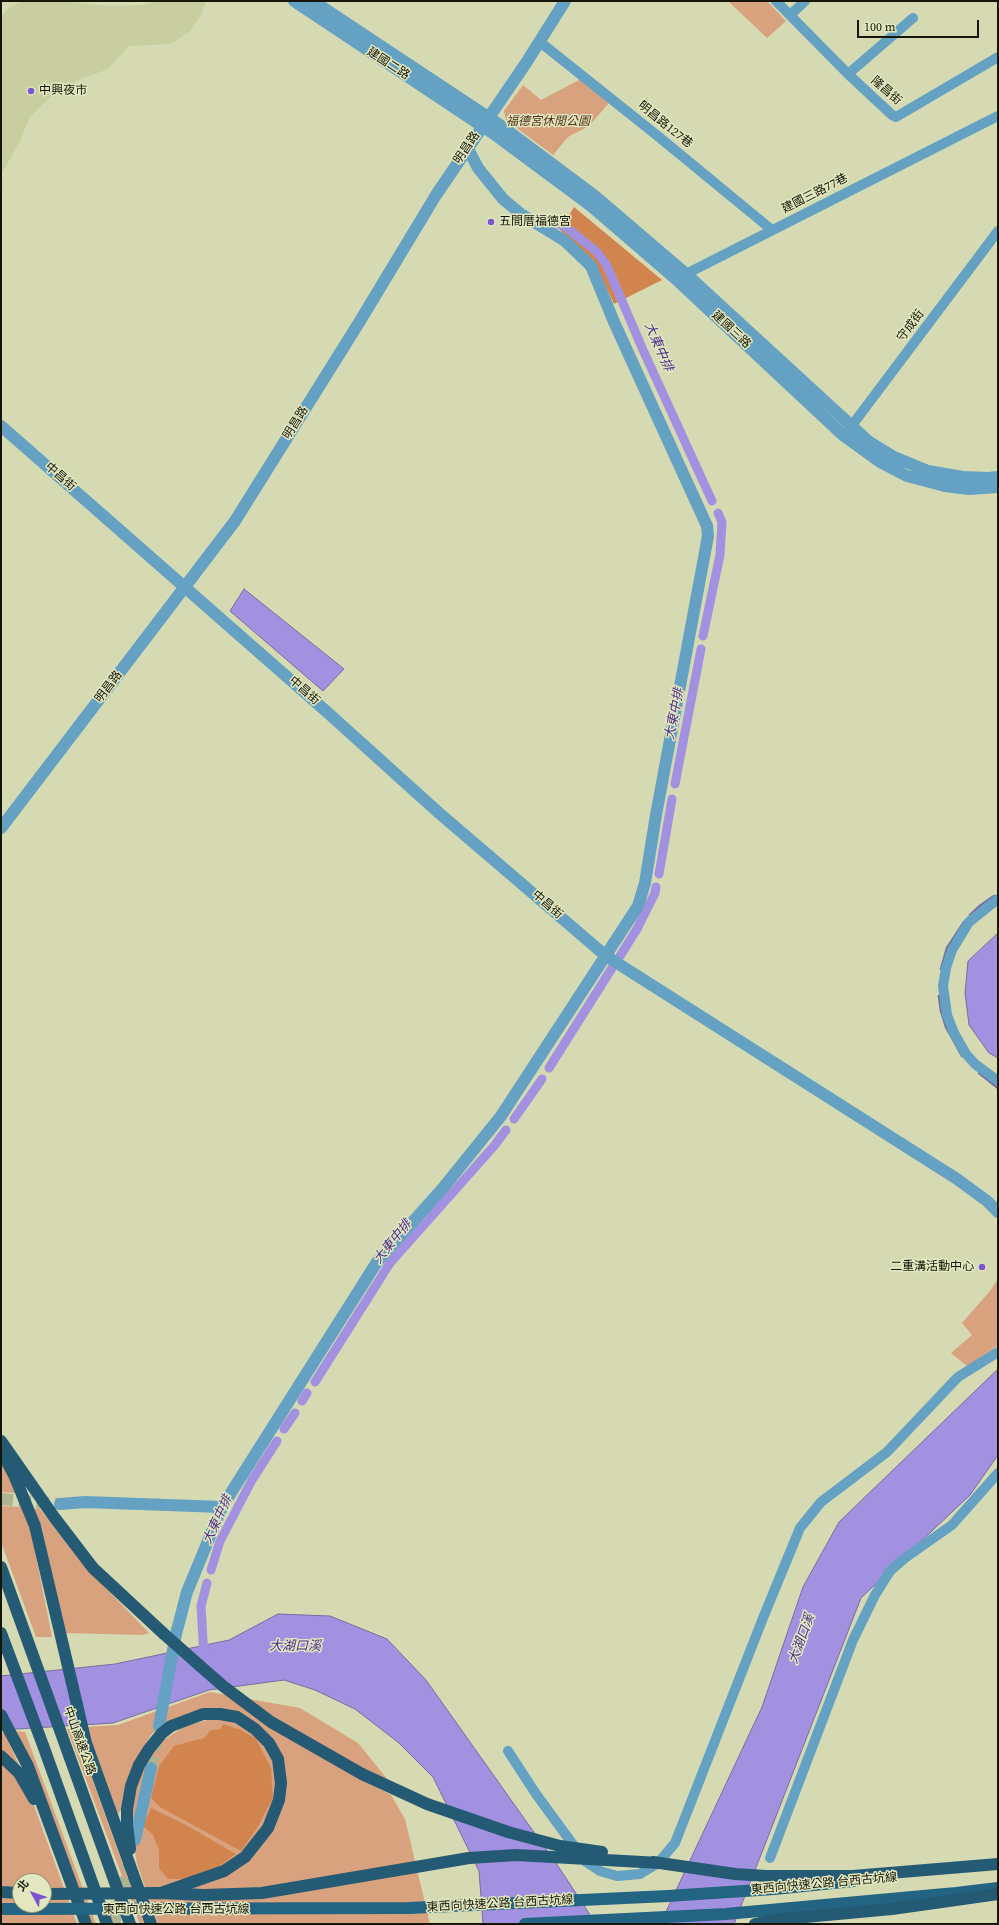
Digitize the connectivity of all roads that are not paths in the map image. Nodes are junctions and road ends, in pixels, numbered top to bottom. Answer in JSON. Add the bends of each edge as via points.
{"nodes":[{"id":1,"x":294,"y":1,"type":"edge"},
{"id":2,"x":313,"y":1,"type":"edge"},
{"id":3,"x":565,"y":1,"type":"edge"},
{"id":4,"x":776,"y":1,"type":"edge"},
{"id":5,"x":805,"y":1,"type":"edge"},
{"id":6,"x":790,"y":15,"type":"junction"},
{"id":7,"x":913,"y":18,"type":"dead end"},
{"id":8,"x":540,"y":42,"type":"junction"},
{"id":9,"x":998,"y":57,"type":"edge"},
{"id":10,"x":848,"y":74,"type":"junction"},
{"id":11,"x":998,"y":116,"type":"edge"},
{"id":12,"x":486,"y":122,"type":"junction"},
{"id":13,"x":468,"y":147,"type":"junction"},
{"id":14,"x":772,"y":230,"type":"junction"},
{"id":15,"x":998,"y":232,"type":"edge"},
{"id":16,"x":681,"y":276,"type":"junction"},
{"id":17,"x":1,"y":426,"type":"edge"},
{"id":18,"x":848,"y":431,"type":"junction"},
{"id":19,"x":998,"y":477,"type":"edge"},
{"id":20,"x":998,"y":487,"type":"edge"},
{"id":21,"x":185,"y":588,"type":"junction"},
{"id":22,"x":1,"y":828,"type":"edge"},
{"id":23,"x":998,"y":900,"type":"edge"},
{"id":24,"x":606,"y":956,"type":"junction"},
{"id":25,"x":998,"y":1081,"type":"edge"},
{"id":26,"x":998,"y":1212,"type":"edge"},
{"id":27,"x":998,"y":1352,"type":"edge"},
{"id":28,"x":1,"y":1441,"type":"edge"},
{"id":29,"x":1,"y":1452,"type":"edge"},
{"id":30,"x":998,"y":1473,"type":"edge"},
{"id":31,"x":60,"y":1504,"type":"tunnel mouth"},
{"id":32,"x":222,"y":1507,"type":"junction"},
{"id":33,"x":1,"y":1567,"type":"edge"},
{"id":34,"x":1,"y":1633,"type":"edge"},
{"id":35,"x":1,"y":1715,"type":"edge"},
{"id":36,"x":164,"y":1724,"type":"junction"},
{"id":37,"x":508,"y":1751,"type":"dead end"},
{"id":38,"x":1,"y":1756,"type":"edge"},
{"id":39,"x":151,"y":1768,"type":"tunnel mouth"},
{"id":40,"x":24,"y":1769,"type":"junction"},
{"id":41,"x":135,"y":1840,"type":"dead end"},
{"id":42,"x":770,"y":1858,"type":"dead end"},
{"id":43,"x":660,"y":1864,"type":"junction"},
{"id":44,"x":998,"y":1866,"type":"edge"},
{"id":45,"x":134,"y":1874,"type":"junction"},
{"id":46,"x":853,"y":1879,"type":"junction"},
{"id":47,"x":998,"y":1888,"type":"edge"},
{"id":48,"x":1,"y":1892,"type":"edge"},
{"id":49,"x":12,"y":1893,"type":"edge"},
{"id":50,"x":160,"y":1893,"type":"junction"},
{"id":51,"x":52,"y":1894,"type":"edge"},
{"id":52,"x":998,"y":1894,"type":"edge"},
{"id":53,"x":12,"y":1895,"type":"edge"},
{"id":54,"x":1,"y":1896,"type":"edge"},
{"id":55,"x":1,"y":1909,"type":"edge"},
{"id":56,"x":86,"y":1924,"type":"edge"},
{"id":57,"x":107,"y":1924,"type":"edge"},
{"id":58,"x":130,"y":1924,"type":"edge"},
{"id":59,"x":151,"y":1924,"type":"edge"},
{"id":60,"x":525,"y":1924,"type":"edge"},
{"id":61,"x":755,"y":1924,"type":"edge"}],
"edges":[{"from":1,"to":12,"type":"street","name":"建國二路"},
{"from":2,"to":12,"type":"street","name":"建國二路"},
{"from":3,"to":8,"type":"street","name":"明昌路"},
{"from":4,"to":6,"type":"street","name":"隆昌街"},
{"from":5,"to":6,"type":"street"},
{"from":6,"to":10,"type":"street","name":"隆昌街"},
{"from":7,"to":10,"type":"street"},
{"from":8,"to":12,"type":"street","name":"明昌路"},
{"from":8,"to":14,"type":"street","name":"明昌路127巷"},
{"from":9,"to":10,"type":"street","name":"隆昌街","via":[[896,117]]},
{"from":11,"to":14,"type":"street","name":"建國三路77巷"},
{"from":12,"to":13,"type":"street","name":"明昌路"},
{"from":12,"to":16,"type":"street","name":"建國三路","via":[[595,196]]},
{"from":13,"to":21,"type":"street","name":"明昌路","via":[[239,515]]},
{"from":13,"to":24,"type":"street","via":[[478,168],[503,198],[521,214],[565,241],[591,266],[707,526],[708,536],[657,808],[646,883],[638,906]]},
{"from":14,"to":16,"type":"street","name":"建國三路77巷"},
{"from":15,"to":18,"type":"street","name":"守成街"},
{"from":16,"to":18,"type":"street","name":"建國三路"},
{"from":17,"to":21,"type":"street","name":"中昌街"},
{"from":18,"to":19,"type":"street","name":"建國三路","via":[[894,457],[928,471],[963,477]]},
{"from":18,"to":20,"type":"street","name":"建國三路","via":[[880,462],[907,476],[957,488]]},
{"from":21,"to":22,"type":"street","name":"明昌路"},
{"from":21,"to":24,"type":"street","name":"中昌街","via":[[439,813]]},
{"from":23,"to":25,"type":"street","via":[[969,922],[952,950],[943,986],[954,1033],[966,1054]]},
{"from":24,"to":26,"type":"street","name":"中昌街","via":[[957,1179],[987,1200]]},
{"from":24,"to":32,"type":"street","via":[[501,1116],[443,1188],[377,1262]]},
{"from":27,"to":37,"type":"street","via":[[958,1378],[887,1452],[821,1502],[800,1528],[675,1843],[658,1863],[640,1874],[617,1876],[600,1871],[585,1861]]},
{"from":28,"to":43,"type":"highway","bridge":true,"via":[[93,1568],[223,1686],[271,1722],[362,1774],[427,1804],[508,1832],[560,1846],[622,1855]]},
{"from":29,"to":45,"type":"highway","via":[[14,1475],[35,1526],[86,1743]]},
{"from":30,"to":42,"type":"street","via":[[952,1525],[890,1571],[875,1595],[853,1640]]},
{"from":31,"to":32,"type":"street","via":[[85,1502]]},
{"from":32,"to":36,"type":"street","via":[[186,1592],[176,1634]]},
{"from":33,"to":58,"type":"highway","name":"中山高速公路"},
{"from":34,"to":57,"type":"highway"},
{"from":35,"to":40,"type":"highway"},
{"from":36,"to":45,"type":"highway","via":[[162,1734],[139,1765],[126,1809]]},
{"from":36,"to":50,"type":"highway","via":[[202,1714],[237,1717],[255,1729],[269,1743],[278,1759],[280,1783],[279,1800],[268,1828],[245,1857],[224,1871]]},
{"from":38,"to":40,"type":"highway"},
{"from":39,"to":41,"type":"street"},
{"from":40,"to":56,"type":"highway","via":[[52,1829]]},
{"from":43,"to":46,"type":"highway","bridge":true,"via":[[735,1874]]},
{"from":43,"to":50,"type":"highway","bridge":true,"via":[[516,1855],[469,1858],[262,1893]]},
{"from":44,"to":46,"type":"highway"},
{"from":45,"to":59,"type":"highway"},
{"from":46,"to":55,"type":"highway","name":"東西向快速公路 台西古坑線","bridge":true,"via":[[774,1890],[409,1908]]},
{"from":47,"to":60,"type":"highway","name":"東西向快速公路 台西古坑線","via":[[726,1914]]},
{"from":48,"to":49,"type":"highway"},
{"from":50,"to":51,"type":"highway","bridge":true},
{"from":52,"to":61,"type":"highway"},
{"from":53,"to":54,"type":"highway"}]}
